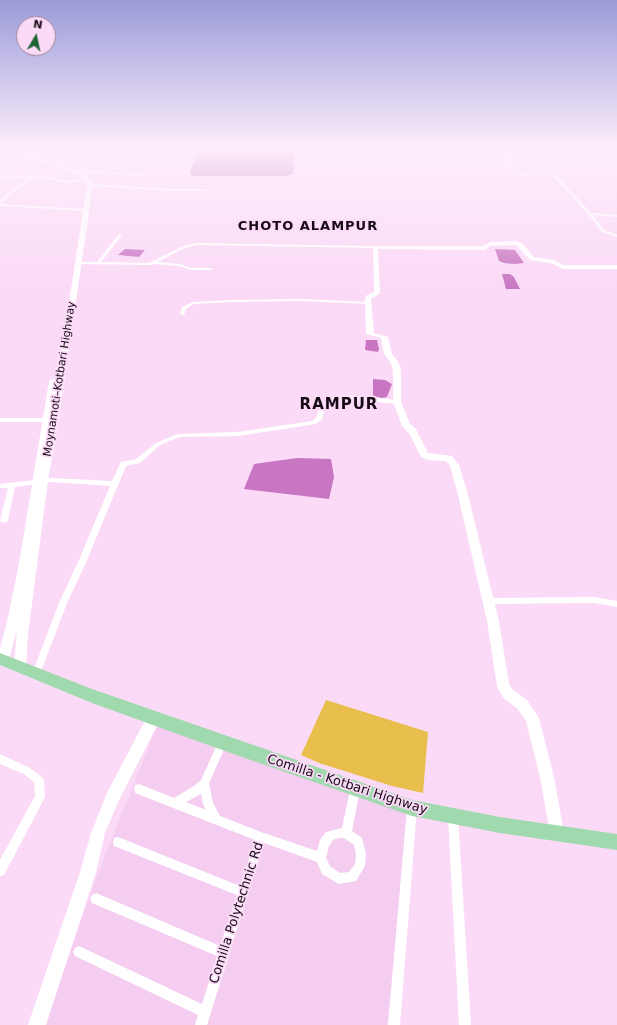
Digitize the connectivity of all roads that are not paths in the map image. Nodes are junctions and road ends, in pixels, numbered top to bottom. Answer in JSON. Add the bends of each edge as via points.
{"nodes":[{"id":1,"x":12,"y":194,"type":"edge"},
{"id":2,"x":86,"y":194,"type":"edge"},
{"id":3,"x":570,"y":194,"type":"edge"},
{"id":4,"x":0,"y":204,"type":"edge"},
{"id":5,"x":84,"y":210,"type":"junction"},
{"id":6,"x":590,"y":214,"type":"junction"},
{"id":7,"x":617,"y":216,"type":"edge"},
{"id":8,"x":603,"y":231,"type":"junction"},
{"id":9,"x":617,"y":232,"type":"edge"},
{"id":10,"x":120,"y":235,"type":"dead end"},
{"id":11,"x":617,"y":236,"type":"edge"},
{"id":12,"x":375,"y":247,"type":"junction"},
{"id":13,"x":99,"y":262,"type":"junction"},
{"id":14,"x":79,"y":263,"type":"junction"},
{"id":15,"x":155,"y":263,"type":"junction"},
{"id":16,"x":617,"y":267,"type":"edge"},
{"id":17,"x":210,"y":269,"type":"dead end"},
{"id":18,"x":368,"y":304,"type":"junction"},
{"id":19,"x":182,"y":314,"type":"dead end"},
{"id":20,"x":397,"y":402,"type":"junction"},
{"id":21,"x":0,"y":420,"type":"edge"},
{"id":22,"x":47,"y":420,"type":"junction"},
{"id":23,"x":40,"y":481,"type":"junction"},
{"id":24,"x":12,"y":484,"type":"junction"},
{"id":25,"x":114,"y":484,"type":"junction"},
{"id":26,"x":0,"y":486,"type":"edge"},
{"id":27,"x":4,"y":520,"type":"dead end"},
{"id":28,"x":489,"y":601,"type":"junction"},
{"id":29,"x":617,"y":604,"type":"edge"},
{"id":30,"x":1,"y":660,"type":"edge"},
{"id":31,"x":20,"y":667,"type":"junction"},
{"id":32,"x":36,"y":674,"type":"junction"},
{"id":33,"x":154,"y":718,"type":"junction"},
{"id":34,"x":222,"y":743,"type":"junction"},
{"id":35,"x":0,"y":759,"type":"edge"},
{"id":36,"x":204,"y":783,"type":"junction"},
{"id":37,"x":139,"y":789,"type":"dead end"},
{"id":38,"x":355,"y":790,"type":"junction"},
{"id":39,"x":175,"y":803,"type":"junction"},
{"id":40,"x":412,"y":808,"type":"junction"},
{"id":41,"x":453,"y":817,"type":"junction"},
{"id":42,"x":218,"y":820,"type":"junction"},
{"id":43,"x":346,"y":833,"type":"junction"},
{"id":44,"x":557,"y":833,"type":"junction"},
{"id":45,"x":260,"y":837,"type":"junction"},
{"id":46,"x":118,"y":842,"type":"dead end"},
{"id":47,"x":617,"y":842,"type":"edge"},
{"id":48,"x":321,"y":858,"type":"junction"},
{"id":49,"x":0,"y":870,"type":"edge"},
{"id":50,"x":242,"y":892,"type":"junction"},
{"id":51,"x":96,"y":899,"type":"dead end"},
{"id":52,"x":79,"y":952,"type":"dead end"},
{"id":53,"x":223,"y":953,"type":"junction"},
{"id":54,"x":205,"y":1012,"type":"junction"},
{"id":55,"x":37,"y":1025,"type":"edge"},
{"id":56,"x":201,"y":1025,"type":"edge"},
{"id":57,"x":394,"y":1025,"type":"edge"},
{"id":58,"x":465,"y":1025,"type":"edge"}],
"edges":[{"from":1,"to":4,"type":"street"},
{"from":2,"to":5,"type":"main road","name":"Moynamoti–Kotbari Highway"},
{"from":3,"to":6,"type":"street"},
{"from":4,"to":5,"type":"street"},
{"from":5,"to":14,"type":"main road","name":"Moynamoti–Kotbari Highway"},
{"from":5,"to":22,"type":"main road","name":"Moynamoti–Kotbari Highway"},
{"from":6,"to":7,"type":"street"},
{"from":6,"to":8,"type":"street"},
{"from":8,"to":9,"type":"street"},
{"from":8,"to":11,"type":"street"},
{"from":10,"to":13,"type":"street"},
{"from":12,"to":15,"type":"street","via":[[196,244],[184,247]]},
{"from":12,"to":16,"type":"main road","via":[[484,248],[490,244],[517,243],[522,245],[532,259],[552,261],[563,267]]},
{"from":12,"to":18,"type":"main road","via":[[377,293],[369,296]]},
{"from":13,"to":14,"type":"street"},
{"from":13,"to":15,"type":"street"},
{"from":14,"to":23,"type":"main road","name":"Moynamoti–Kotbari Highway"},
{"from":15,"to":17,"type":"street","via":[[180,265],[191,269]]},
{"from":18,"to":19,"type":"street","via":[[301,300],[192,303],[184,308]]},
{"from":18,"to":20,"type":"main road","via":[[370,334],[384,337],[388,354],[395,363]]},
{"from":20,"to":25,"type":"street","via":[[335,398],[324,404],[319,419],[314,423],[238,434],[179,435],[158,444],[138,461],[123,464]]},
{"from":20,"to":28,"type":"main road","via":[[406,426],[413,431],[422,453],[428,457],[449,458],[452,461],[462,491]]},
{"from":21,"to":22,"type":"street"},
{"from":22,"to":23,"type":"main road","name":"Moynamoti–Kotbari Highway"},
{"from":23,"to":24,"type":"street"},
{"from":23,"to":25,"type":"street"},
{"from":23,"to":30,"type":"main road","name":"Moynamoti–Kotbari Highway","via":[[14,617]]},
{"from":23,"to":31,"type":"main road","name":"Moynamoti–Kotbari Highway"},
{"from":24,"to":26,"type":"street"},
{"from":24,"to":27,"type":"street"},
{"from":25,"to":32,"type":"street"},
{"from":28,"to":29,"type":"street","via":[[594,600]]},
{"from":28,"to":44,"type":"main road","via":[[504,686],[508,694],[522,704],[532,718],[547,777]]},
{"from":30,"to":31,"type":"main road","name":"Comilla - Kotbari Highway"},
{"from":31,"to":32,"type":"main road","name":"Comilla - Kotbari Highway"},
{"from":32,"to":33,"type":"main road","name":"Comilla - Kotbari Highway"},
{"from":33,"to":34,"type":"main road","name":"Comilla - Kotbari Highway"},
{"from":33,"to":55,"type":"main road","via":[[112,798],[98,833],[88,872]]},
{"from":34,"to":36,"type":"street"},
{"from":34,"to":38,"type":"main road","name":"Comilla - Kotbari Highway"},
{"from":35,"to":49,"type":"street","via":[[27,771],[39,780],[40,797]]},
{"from":36,"to":39,"type":"street","via":[[198,790]]},
{"from":36,"to":42,"type":"street","via":[[208,804]]},
{"from":37,"to":39,"type":"street"},
{"from":38,"to":40,"type":"main road","name":"Comilla - Kotbari Highway"},
{"from":38,"to":43,"type":"street"},
{"from":39,"to":42,"type":"street"},
{"from":40,"to":41,"type":"main road","name":"Comilla - Kotbari Highway"},
{"from":40,"to":57,"type":"street"},
{"from":41,"to":44,"type":"main road","name":"Comilla - Kotbari Highway"},
{"from":41,"to":58,"type":"street"},
{"from":42,"to":45,"type":"street"},
{"from":43,"to":48,"type":"street","via":[[339,832],[330,836],[324,844]]},
{"from":43,"to":48,"type":"street","via":[[358,842],[361,854],[360,866],[352,877],[339,879],[326,870]]},
{"from":44,"to":47,"type":"main road","name":"Comilla - Kotbari Highway"},
{"from":45,"to":48,"type":"street","name":"Comilla Polytechnic Rd"},
{"from":45,"to":50,"type":"street","name":"Comilla Polytechnic Rd"},
{"from":46,"to":50,"type":"street"},
{"from":50,"to":53,"type":"street","name":"Comilla Polytechnic Rd"},
{"from":51,"to":53,"type":"street"},
{"from":52,"to":54,"type":"street"},
{"from":53,"to":54,"type":"street","name":"Comilla Polytechnic Rd"},
{"from":54,"to":56,"type":"street","name":"Comilla Polytechnic Rd"}]}
